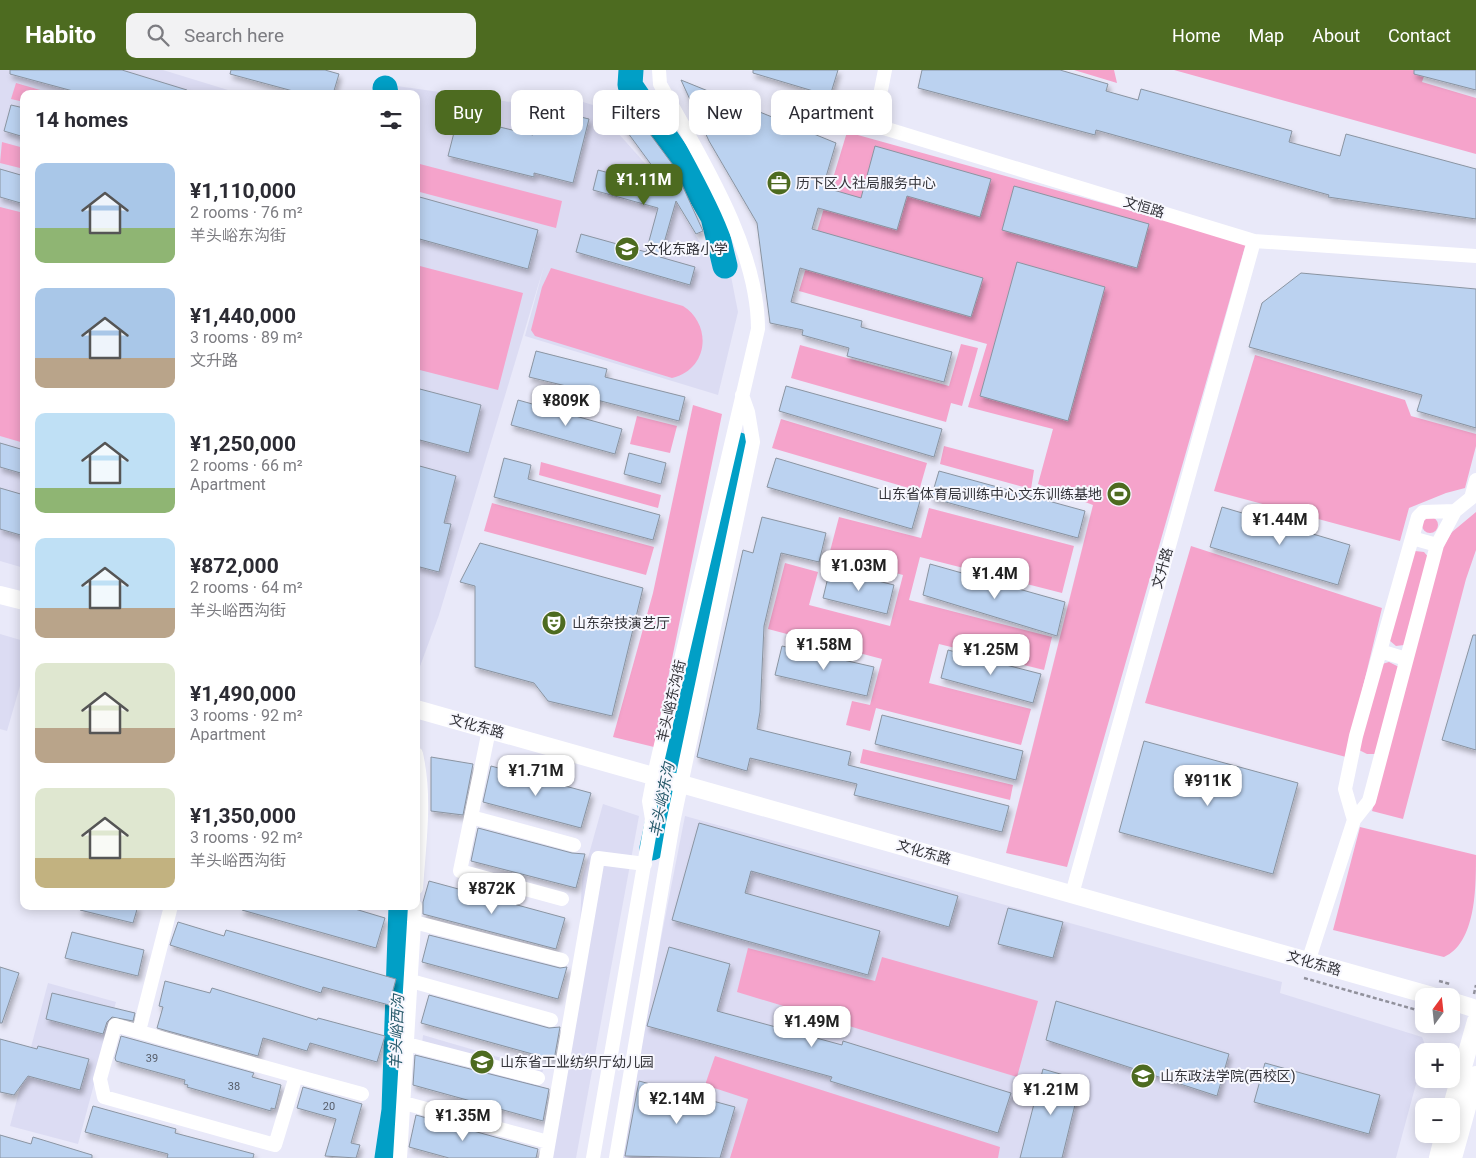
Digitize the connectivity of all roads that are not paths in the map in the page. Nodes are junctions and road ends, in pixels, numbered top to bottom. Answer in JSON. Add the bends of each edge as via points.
{"nodes":[{"id":1,"x":659,"y":70,"type":"edge"},
{"id":2,"x":885,"y":70,"type":"edge"},
{"id":3,"x":1254,"y":241,"type":"junction"},
{"id":4,"x":1476,"y":256,"type":"edge"},
{"id":5,"x":742,"y":394,"type":"junction"},
{"id":6,"x":1476,"y":480,"type":"edge"},
{"id":7,"x":1455,"y":511,"type":"junction"},
{"id":8,"x":1412,"y":538,"type":"junction"},
{"id":9,"x":1437,"y":544,"type":"junction"},
{"id":10,"x":0,"y":595,"type":"edge"},
{"id":11,"x":20,"y":600,"type":"edge"},
{"id":12,"x":1380,"y":651,"type":"junction"},
{"id":13,"x":1406,"y":659,"type":"junction"},
{"id":14,"x":420,"y":710,"type":"edge"},
{"id":15,"x":489,"y":730,"type":"junction"},
{"id":16,"x":420,"y":770,"type":"edge"},
{"id":17,"x":654,"y":775,"type":"junction"},
{"id":18,"x":681,"y":783,"type":"junction"},
{"id":19,"x":471,"y":817,"type":"junction"},
{"id":20,"x":1354,"y":820,"type":"junction"},
{"id":21,"x":420,"y":832,"type":"edge"},
{"id":22,"x":574,"y":844,"type":"dead end"},
{"id":23,"x":645,"y":864,"type":"junction"},
{"id":24,"x":1072,"y":894,"type":"junction"},
{"id":25,"x":562,"y":899,"type":"dead end"},
{"id":26,"x":170,"y":910,"type":"edge"},
{"id":27,"x":415,"y":910,"type":"edge"},
{"id":28,"x":414,"y":922,"type":"junction"},
{"id":29,"x":562,"y":960,"type":"dead end"},
{"id":30,"x":1308,"y":962,"type":"junction"},
{"id":31,"x":411,"y":981,"type":"junction"},
{"id":32,"x":1415,"y":991,"type":"edge"},
{"id":33,"x":1460,"y":1005,"type":"edge"},
{"id":34,"x":1476,"y":1009,"type":"edge"},
{"id":35,"x":551,"y":1020,"type":"dead end"},
{"id":36,"x":1476,"y":1020,"type":"edge"},
{"id":37,"x":139,"y":1031,"type":"junction"},
{"id":38,"x":407,"y":1044,"type":"junction"},
{"id":39,"x":1476,"y":1075,"type":"edge"},
{"id":40,"x":296,"y":1076,"type":"junction"},
{"id":41,"x":538,"y":1078,"type":"dead end"},
{"id":42,"x":362,"y":1094,"type":"dead end"},
{"id":43,"x":1454,"y":1098,"type":"edge"},
{"id":44,"x":404,"y":1103,"type":"junction"},
{"id":45,"x":548,"y":1142,"type":"junction"},
{"id":46,"x":1442,"y":1143,"type":"edge"},
{"id":47,"x":400,"y":1158,"type":"edge"},
{"id":48,"x":546,"y":1158,"type":"edge"},
{"id":49,"x":593,"y":1158,"type":"edge"},
{"id":50,"x":616,"y":1158,"type":"edge"},
{"id":51,"x":1438,"y":1158,"type":"edge"},
{"id":52,"x":1453,"y":1158,"type":"edge"}],
"edges":[{"from":1,"to":5,"type":"street","name":"羊头峪东沟街","via":[[660,84],[722,196],[737,233],[758,306],[758,329]]},
{"from":2,"to":3,"type":"street","name":"文恒路","via":[[874,125]]},
{"from":3,"to":4,"type":"street","name":"文恒路"},
{"from":3,"to":24,"type":"street","name":"文升路"},
{"from":5,"to":17,"type":"street","name":"羊头峪东沟街"},
{"from":5,"to":18,"type":"street","name":"羊头峪东沟街","via":[[753,442]]},
{"from":6,"to":7,"type":"street","via":[[1471,498]]},
{"from":7,"to":8,"type":"street","via":[[1423,512],[1418,517]]},
{"from":7,"to":9,"type":"street"},
{"from":8,"to":9,"type":"street"},
{"from":8,"to":12,"type":"street"},
{"from":9,"to":13,"type":"street"},
{"from":10,"to":11,"type":"main road"},
{"from":12,"to":13,"type":"street"},
{"from":12,"to":20,"type":"street","via":[[1345,789]]},
{"from":13,"to":20,"type":"street","via":[[1368,801]]},
{"from":14,"to":15,"type":"main road","name":"文化东路"},
{"from":15,"to":17,"type":"main road","name":"文化东路"},
{"from":15,"to":19,"type":"street"},
{"from":16,"to":21,"type":"street"},
{"from":17,"to":18,"type":"main road","name":"文化东路"},
{"from":17,"to":23,"type":"street","name":"羊头峪东沟街"},
{"from":18,"to":24,"type":"main road","name":"文化东路"},
{"from":18,"to":50,"type":"street","name":"羊头峪东沟街"},
{"from":19,"to":22,"type":"street"},
{"from":19,"to":25,"type":"street","via":[[460,871]]},
{"from":20,"to":30,"type":"street"},
{"from":23,"to":45,"type":"street","via":[[598,858]]},
{"from":23,"to":49,"type":"street","name":"羊头峪东沟街"},
{"from":24,"to":30,"type":"main road","name":"文化东路"},
{"from":26,"to":37,"type":"street"},
{"from":27,"to":28,"type":"street"},
{"from":28,"to":29,"type":"street"},
{"from":28,"to":31,"type":"street"},
{"from":30,"to":32,"type":"main road","name":"文化东路"},
{"from":31,"to":35,"type":"street"},
{"from":31,"to":38,"type":"street"},
{"from":33,"to":34,"type":"main road"},
{"from":36,"to":43,"type":"main road"},
{"from":37,"to":40,"type":"street"},
{"from":37,"to":40,"type":"street","via":[[115,1025],[100,1079],[104,1097],[276,1145]]},
{"from":38,"to":41,"type":"street"},
{"from":38,"to":44,"type":"street"},
{"from":39,"to":52,"type":"main road"},
{"from":40,"to":42,"type":"street"},
{"from":44,"to":45,"type":"street"},
{"from":44,"to":47,"type":"street"},
{"from":45,"to":48,"type":"street"},
{"from":46,"to":51,"type":"main road"}]}
